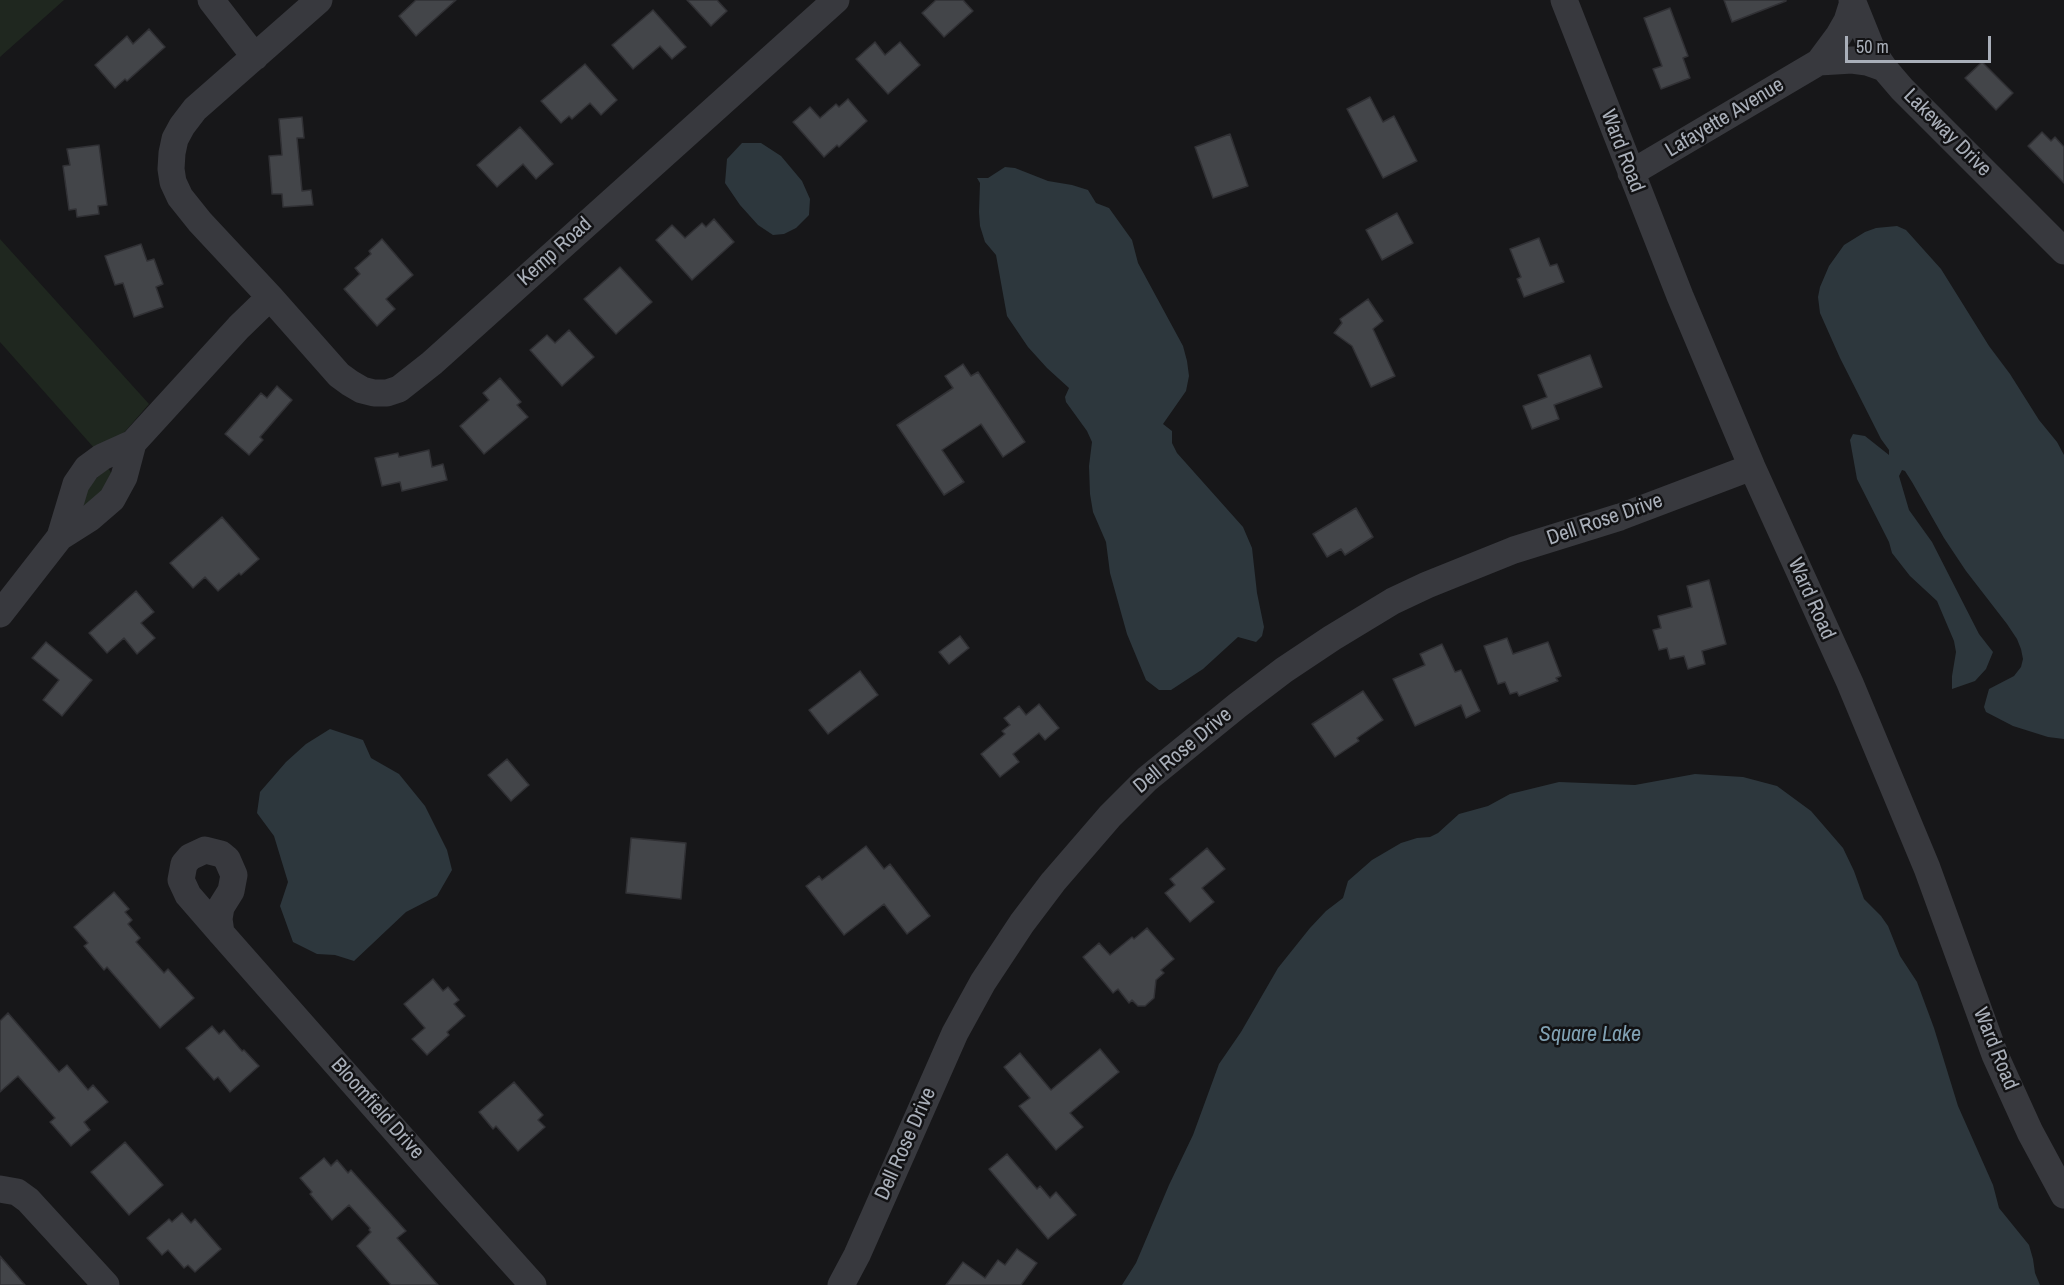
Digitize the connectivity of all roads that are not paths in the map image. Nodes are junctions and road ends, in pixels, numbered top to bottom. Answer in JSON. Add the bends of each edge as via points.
{"nodes":[{"id":1,"x":211,"y":0,"type":"edge"},
{"id":2,"x":319,"y":0,"type":"edge"},
{"id":3,"x":836,"y":0,"type":"edge"},
{"id":4,"x":1564,"y":0,"type":"edge"},
{"id":5,"x":1852,"y":1,"type":"edge"},
{"id":6,"x":255,"y":57,"type":"junction"},
{"id":7,"x":1819,"y":62,"type":"junction"},
{"id":8,"x":1884,"y":68,"type":"junction"},
{"id":9,"x":1631,"y":173,"type":"junction"},
{"id":10,"x":2064,"y":250,"type":"edge"},
{"id":11,"x":270,"y":297,"type":"junction"},
{"id":12,"x":133,"y":443,"type":"junction"},
{"id":13,"x":1752,"y":467,"type":"junction"},
{"id":14,"x":60,"y":537,"type":"junction"},
{"id":15,"x":0,"y":614,"type":"edge"},
{"id":16,"x":221,"y":933,"type":"dead end"},
{"id":17,"x":3,"y":1188,"type":"edge"},
{"id":18,"x":2064,"y":1195,"type":"edge"},
{"id":19,"x":106,"y":1285,"type":"edge"},
{"id":20,"x":533,"y":1285,"type":"edge"},
{"id":21,"x":841,"y":1285,"type":"edge"}],
"edges":[{"from":1,"to":6,"type":"street"},
{"from":2,"to":6,"type":"street","name":"Kemp Road"},
{"from":3,"to":11,"type":"street","name":"Kemp Road","via":[[399,389],[374,393],[350,383]]},
{"from":4,"to":9,"type":"street","name":"Ward Road"},
{"from":5,"to":7,"type":"street","name":"Lafayette Avenue","via":[[1847,21]]},
{"from":5,"to":8,"type":"street","name":"Lakeway Drive","via":[[1873,52]]},
{"from":6,"to":11,"type":"street","name":"Kemp Road","via":[[195,109],[182,126],[175,139],[171,169],[180,197]]},
{"from":7,"to":8,"type":"street","name":"Lafayette Avenue","via":[[1852,60]]},
{"from":7,"to":9,"type":"street","name":"Lafayette Avenue"},
{"from":8,"to":10,"type":"street","name":"Lakeway Drive"},
{"from":9,"to":13,"type":"street","name":"Ward Road"},
{"from":11,"to":12,"type":"street"},
{"from":12,"to":14,"type":"street","via":[[124,477],[112,499]]},
{"from":12,"to":14,"type":"street","via":[[94,462],[81,475]]},
{"from":13,"to":18,"type":"street","name":"Ward Road","via":[[1850,683],[1927,868],[1995,1055]]},
{"from":13,"to":21,"type":"street","name":"Dell Rose Drive","via":[[1620,517],[1514,550],[1394,601],[1284,670],[1147,779],[1053,882],[983,982],[955,1033]]},
{"from":14,"to":15,"type":"street"},
{"from":16,"to":20,"type":"street","name":"Bloomfield Drive"},
{"from":17,"to":19,"type":"street","via":[[28,1200]]}]}
